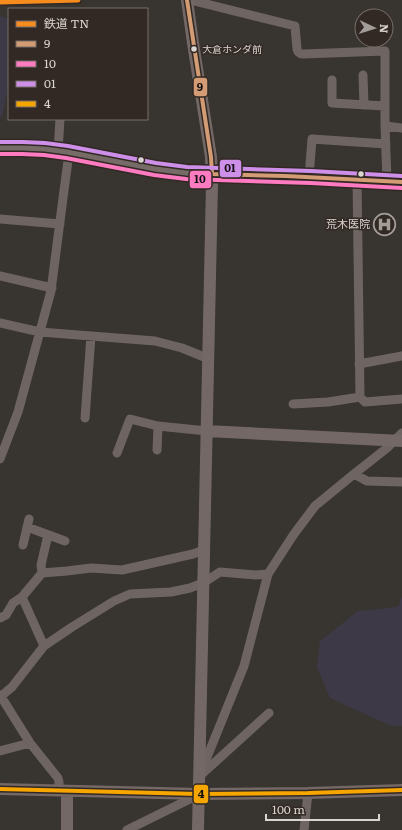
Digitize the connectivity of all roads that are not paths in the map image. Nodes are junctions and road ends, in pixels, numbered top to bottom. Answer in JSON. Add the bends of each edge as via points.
{"nodes":[{"id":1,"x":188,"y":0,"type":"edge"},
{"id":2,"x":363,"y":75,"type":"dead end"},
{"id":3,"x":332,"y":80,"type":"dead end"},
{"id":4,"x":364,"y":105,"type":"junction"},
{"id":5,"x":385,"y":106,"type":"junction"},
{"id":6,"x":60,"y":120,"type":"edge"},
{"id":7,"x":385,"y":126,"type":"junction"},
{"id":8,"x":402,"y":128,"type":"edge"},
{"id":9,"x":386,"y":144,"type":"junction"},
{"id":10,"x":0,"y":148,"type":"edge"},
{"id":11,"x":64,"y":152,"type":"junction"},
{"id":12,"x":212,"y":174,"type":"junction"},
{"id":13,"x":309,"y":177,"type":"junction"},
{"id":14,"x":357,"y":179,"type":"junction"},
{"id":15,"x":395,"y":182,"type":"edge"},
{"id":16,"x":0,"y":220,"type":"edge"},
{"id":17,"x":60,"y":224,"type":"junction"},
{"id":18,"x":0,"y":276,"type":"edge"},
{"id":19,"x":52,"y":288,"type":"junction"},
{"id":20,"x":0,"y":323,"type":"edge"},
{"id":21,"x":40,"y":332,"type":"junction"},
{"id":22,"x":91,"y":336,"type":"junction"},
{"id":23,"x":402,"y":356,"type":"edge"},
{"id":24,"x":209,"y":360,"type":"junction"},
{"id":25,"x":359,"y":364,"type":"junction"},
{"id":26,"x":360,"y":397,"type":"junction"},
{"id":27,"x":402,"y":400,"type":"edge"},
{"id":28,"x":293,"y":404,"type":"dead end"},
{"id":29,"x":85,"y":418,"type":"dead end"},
{"id":30,"x":158,"y":426,"type":"junction"},
{"id":31,"x":207,"y":431,"type":"junction"},
{"id":32,"x":400,"y":438,"type":"edge"},
{"id":33,"x":157,"y":450,"type":"dead end"},
{"id":34,"x":117,"y":452,"type":"dead end"},
{"id":35,"x":0,"y":459,"type":"edge"},
{"id":36,"x":354,"y":474,"type":"junction"},
{"id":37,"x":402,"y":482,"type":"edge"},
{"id":38,"x":48,"y":535,"type":"junction"},
{"id":39,"x":65,"y":541,"type":"dead end"},
{"id":40,"x":23,"y":545,"type":"dead end"},
{"id":41,"x":204,"y":550,"type":"junction"},
{"id":42,"x":42,"y":573,"type":"junction"},
{"id":43,"x":268,"y":574,"type":"junction"},
{"id":44,"x":203,"y":583,"type":"junction"},
{"id":45,"x":22,"y":598,"type":"junction"},
{"id":46,"x":0,"y":618,"type":"edge"},
{"id":47,"x":44,"y":646,"type":"junction"},
{"id":48,"x":0,"y":696,"type":"edge"},
{"id":49,"x":269,"y":713,"type":"dead end"},
{"id":50,"x":30,"y":743,"type":"junction"},
{"id":51,"x":0,"y":751,"type":"edge"},
{"id":52,"x":200,"y":776,"type":"junction"},
{"id":53,"x":0,"y":789,"type":"edge"},
{"id":54,"x":402,"y":790,"type":"edge"},
{"id":55,"x":63,"y":791,"type":"junction"},
{"id":56,"x":308,"y":793,"type":"junction"},
{"id":57,"x":199,"y":794,"type":"junction"},
{"id":58,"x":67,"y":830,"type":"edge"},
{"id":59,"x":127,"y":830,"type":"edge"},
{"id":60,"x":198,"y":830,"type":"edge"},
{"id":61,"x":304,"y":830,"type":"edge"}],
"edges":[{"from":1,"to":5,"type":"street","via":[[295,26],[299,54],[385,51]]},
{"from":1,"to":12,"type":"street"},
{"from":2,"to":4,"type":"street"},
{"from":3,"to":4,"type":"street","via":[[332,103]]},
{"from":4,"to":5,"type":"street"},
{"from":5,"to":7,"type":"street"},
{"from":6,"to":11,"type":"street"},
{"from":7,"to":8,"type":"street"},
{"from":7,"to":9,"type":"street"},
{"from":9,"to":13,"type":"street","via":[[312,139]]},
{"from":9,"to":15,"type":"street"},
{"from":10,"to":11,"type":"highway","via":[[33,147]]},
{"from":11,"to":12,"type":"highway","via":[[161,170]]},
{"from":11,"to":17,"type":"street"},
{"from":12,"to":13,"type":"highway"},
{"from":12,"to":24,"type":"street"},
{"from":13,"to":14,"type":"highway"},
{"from":14,"to":15,"type":"highway"},
{"from":14,"to":25,"type":"street"},
{"from":16,"to":17,"type":"street"},
{"from":17,"to":19,"type":"street"},
{"from":18,"to":19,"type":"street"},
{"from":19,"to":21,"type":"street"},
{"from":20,"to":21,"type":"street"},
{"from":21,"to":22,"type":"street"},
{"from":21,"to":35,"type":"street","via":[[18,412]]},
{"from":22,"to":24,"type":"street","via":[[155,341],[182,348]]},
{"from":22,"to":29,"type":"street"},
{"from":23,"to":25,"type":"street"},
{"from":24,"to":31,"type":"street"},
{"from":25,"to":26,"type":"street"},
{"from":26,"to":27,"type":"street","via":[[365,402]]},
{"from":26,"to":28,"type":"street"},
{"from":30,"to":31,"type":"street"},
{"from":30,"to":33,"type":"street"},
{"from":30,"to":34,"type":"street","via":[[130,419]]},
{"from":31,"to":32,"type":"street"},
{"from":31,"to":41,"type":"street"},
{"from":32,"to":36,"type":"street"},
{"from":36,"to":37,"type":"street","via":[[367,481]]},
{"from":36,"to":43,"type":"street","via":[[315,506]]},
{"from":38,"to":39,"type":"street"},
{"from":38,"to":40,"type":"street","via":[[28,523]]},
{"from":38,"to":42,"type":"street","via":[[41,565]]},
{"from":41,"to":42,"type":"street","via":[[122,570],[91,568]]},
{"from":41,"to":44,"type":"street"},
{"from":42,"to":45,"type":"street"},
{"from":43,"to":44,"type":"street","via":[[220,572]]},
{"from":43,"to":52,"type":"street","via":[[244,666]]},
{"from":44,"to":47,"type":"street","via":[[171,592],[130,594],[114,601]]},
{"from":44,"to":52,"type":"street"},
{"from":45,"to":46,"type":"street"},
{"from":45,"to":47,"type":"street"},
{"from":47,"to":48,"type":"street","via":[[12,687]]},
{"from":48,"to":50,"type":"street"},
{"from":49,"to":52,"type":"street"},
{"from":50,"to":51,"type":"street"},
{"from":50,"to":55,"type":"street","via":[[58,778]]},
{"from":52,"to":57,"type":"street"},
{"from":53,"to":55,"type":"street"},
{"from":54,"to":56,"type":"street"},
{"from":55,"to":57,"type":"street"},
{"from":55,"to":58,"type":"street"},
{"from":56,"to":57,"type":"street"},
{"from":56,"to":61,"type":"street"},
{"from":57,"to":59,"type":"street"},
{"from":57,"to":60,"type":"street"}]}
